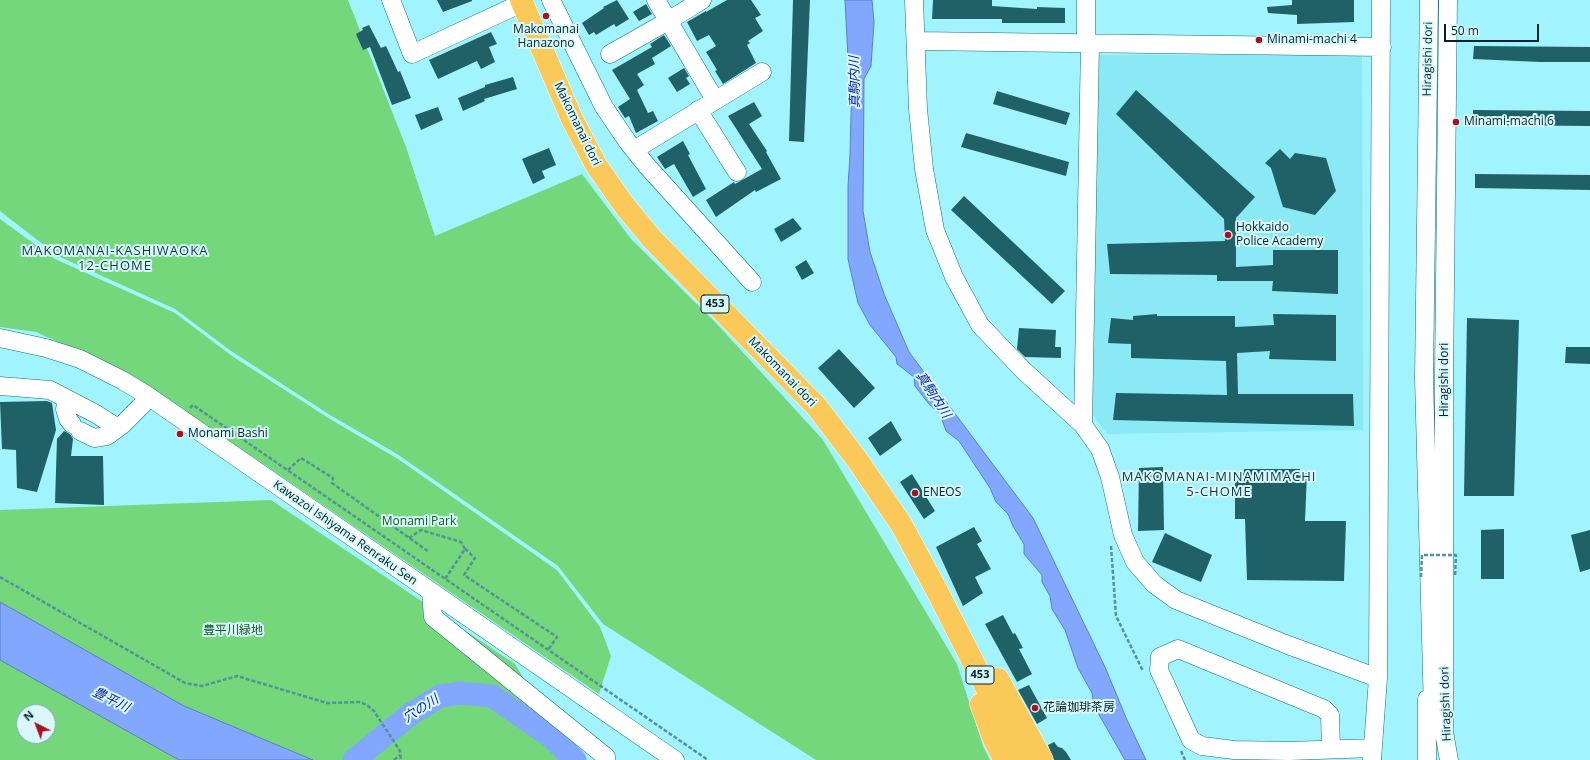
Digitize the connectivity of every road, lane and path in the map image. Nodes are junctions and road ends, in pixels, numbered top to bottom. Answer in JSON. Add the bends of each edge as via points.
{"nodes":[{"id":1,"x":391,"y":0,"type":"edge"},
{"id":2,"x":551,"y":0,"type":"edge"},
{"id":3,"x":656,"y":0,"type":"edge"},
{"id":4,"x":702,"y":0,"type":"edge"},
{"id":5,"x":914,"y":0,"type":"edge"},
{"id":6,"x":1086,"y":0,"type":"edge"},
{"id":7,"x":1381,"y":0,"type":"edge"},
{"id":8,"x":1429,"y":0,"type":"edge"},
{"id":9,"x":1448,"y":0,"type":"edge"},
{"id":10,"x":522,"y":1,"type":"edge"},
{"id":11,"x":668,"y":21,"type":"junction"},
{"id":12,"x":916,"y":41,"type":"junction"},
{"id":13,"x":1088,"y":44,"type":"junction"},
{"id":14,"x":1382,"y":47,"type":"junction"},
{"id":15,"x":610,"y":54,"type":"dead end"},
{"id":16,"x":762,"y":72,"type":"dead end"},
{"id":17,"x":715,"y":100,"type":"junction"},
{"id":18,"x":698,"y":110,"type":"junction"},
{"id":19,"x":634,"y":150,"type":"junction"},
{"id":20,"x":737,"y":172,"type":"dead end"},
{"id":21,"x":752,"y":282,"type":"dead end"},
{"id":22,"x":0,"y":338,"type":"edge"},
{"id":23,"x":0,"y":386,"type":"edge"},
{"id":24,"x":150,"y":397,"type":"junction"},
{"id":25,"x":68,"y":400,"type":"junction"},
{"id":26,"x":179,"y":418,"type":"junction"},
{"id":27,"x":1083,"y":425,"type":"junction"},
{"id":28,"x":118,"y":428,"type":"junction"},
{"id":29,"x":288,"y":470,"type":"junction"},
{"id":30,"x":409,"y":538,"type":"junction"},
{"id":31,"x":465,"y":549,"type":"junction"},
{"id":32,"x":429,"y":552,"type":"dead end"},
{"id":33,"x":0,"y":577,"type":"edge"},
{"id":34,"x":1455,"y":577,"type":"dead end"},
{"id":35,"x":1421,"y":578,"type":"dead end"},
{"id":36,"x":445,"y":579,"type":"junction"},
{"id":37,"x":938,"y":591,"type":"junction"},
{"id":38,"x":431,"y":592,"type":"junction"},
{"id":39,"x":548,"y":650,"type":"junction"},
{"id":40,"x":1431,"y":670,"type":"junction"},
{"id":41,"x":1378,"y":678,"type":"junction"},
{"id":42,"x":1331,"y":749,"type":"junction"},
{"id":43,"x":400,"y":753,"type":"junction"},
{"id":44,"x":1372,"y":754,"type":"edge"},
{"id":45,"x":1234,"y":755,"type":"edge"},
{"id":46,"x":394,"y":760,"type":"edge"},
{"id":47,"x":401,"y":760,"type":"edge"},
{"id":48,"x":606,"y":760,"type":"edge"},
{"id":49,"x":675,"y":760,"type":"edge"},
{"id":50,"x":708,"y":760,"type":"edge"},
{"id":51,"x":1005,"y":760,"type":"edge"},
{"id":52,"x":1023,"y":760,"type":"edge"},
{"id":53,"x":1042,"y":760,"type":"edge"},
{"id":54,"x":1427,"y":760,"type":"edge"},
{"id":55,"x":1437,"y":760,"type":"edge"},
{"id":56,"x":1449,"y":760,"type":"edge"}],
"edges":[{"from":1,"to":10,"type":"street","via":[[412,54]]},
{"from":2,"to":19,"type":"street","via":[[604,107]]},
{"from":3,"to":11,"type":"street"},
{"from":4,"to":11,"type":"street"},
{"from":5,"to":12,"type":"street"},
{"from":6,"to":13,"type":"street"},
{"from":7,"to":14,"type":"street"},
{"from":8,"to":40,"type":"street","name":"Hiragishi dori","via":[[1424,378]]},
{"from":9,"to":56,"type":"street","name":"Hiragishi dori","via":[[1444,732]]},
{"from":10,"to":37,"type":"highway","name":"Makomanai dori","number":"453","via":[[582,139],[596,165],[624,205],[652,239],[817,407],[901,524]]},
{"from":11,"to":15,"type":"street"},
{"from":11,"to":17,"type":"street"},
{"from":12,"to":13,"type":"street"},
{"from":12,"to":27,"type":"street","via":[[918,109],[924,169],[935,230],[954,277],[980,324],[1023,370]]},
{"from":13,"to":14,"type":"street"},
{"from":13,"to":27,"type":"street"},
{"from":14,"to":41,"type":"street"},
{"from":16,"to":17,"type":"street"},
{"from":17,"to":18,"type":"street"},
{"from":18,"to":19,"type":"street"},
{"from":18,"to":20,"type":"street"},
{"from":19,"to":21,"type":"street"},
{"from":22,"to":24,"type":"street","name":"Kawazoi Ishiyama Renraku Sen","via":[[46,348],[80,359]]},
{"from":23,"to":25,"type":"street","via":[[50,390]]},
{"from":24,"to":26,"type":"street","name":"Kawazoi Ishiyama Renraku Sen"},
{"from":24,"to":28,"type":"street"},
{"from":25,"to":28,"type":"street"},
{"from":25,"to":28,"type":"street","via":[[65,409],[68,419],[94,438],[106,436]]},
{"from":26,"to":29,"type":"path","via":[[193,405]]},
{"from":26,"to":38,"type":"street","name":"Kawazoi Ishiyama Renraku Sen"},
{"from":27,"to":41,"type":"street","via":[[1100,449],[1110,477],[1123,535],[1135,562],[1154,584],[1176,600]]},
{"from":29,"to":30,"type":"path","via":[[301,458],[333,478],[332,483]]},
{"from":29,"to":36,"type":"path"},
{"from":30,"to":31,"type":"path","via":[[421,530],[462,542]]},
{"from":30,"to":32,"type":"path"},
{"from":31,"to":36,"type":"path"},
{"from":31,"to":39,"type":"path","via":[[475,558],[464,575],[557,637]]},
{"from":33,"to":43,"type":"path","via":[[185,683],[202,686],[236,676],[327,703],[360,702],[367,705],[374,711]]},
{"from":34,"to":35,"type":"path","bridge":true,"via":[[1456,556],[1422,555]]},
{"from":36,"to":39,"type":"path"},
{"from":37,"to":51,"type":"highway","via":[[995,742]]},
{"from":37,"to":52,"type":"highway","name":"Makomanai dori","number":"453"},
{"from":37,"to":53,"type":"highway","via":[[986,656]]},
{"from":38,"to":48,"type":"street","via":[[433,617]]},
{"from":38,"to":49,"type":"street","name":"Kawazoi Ishiyama Renraku Sen"},
{"from":39,"to":50,"type":"path"},
{"from":40,"to":54,"type":"street","name":"Hiragishi dori","via":[[1428,685]]},
{"from":40,"to":55,"type":"street","name":"Hiragishi dori"},
{"from":41,"to":44,"type":"street"},
{"from":42,"to":44,"type":"street"},
{"from":42,"to":45,"type":"street"},
{"from":42,"to":45,"type":"street","via":[[1330,715],[1324,709],[1178,649],[1160,657],[1159,670],[1191,740],[1202,746]]},
{"from":43,"to":46,"type":"path"},
{"from":43,"to":47,"type":"path"}]}
